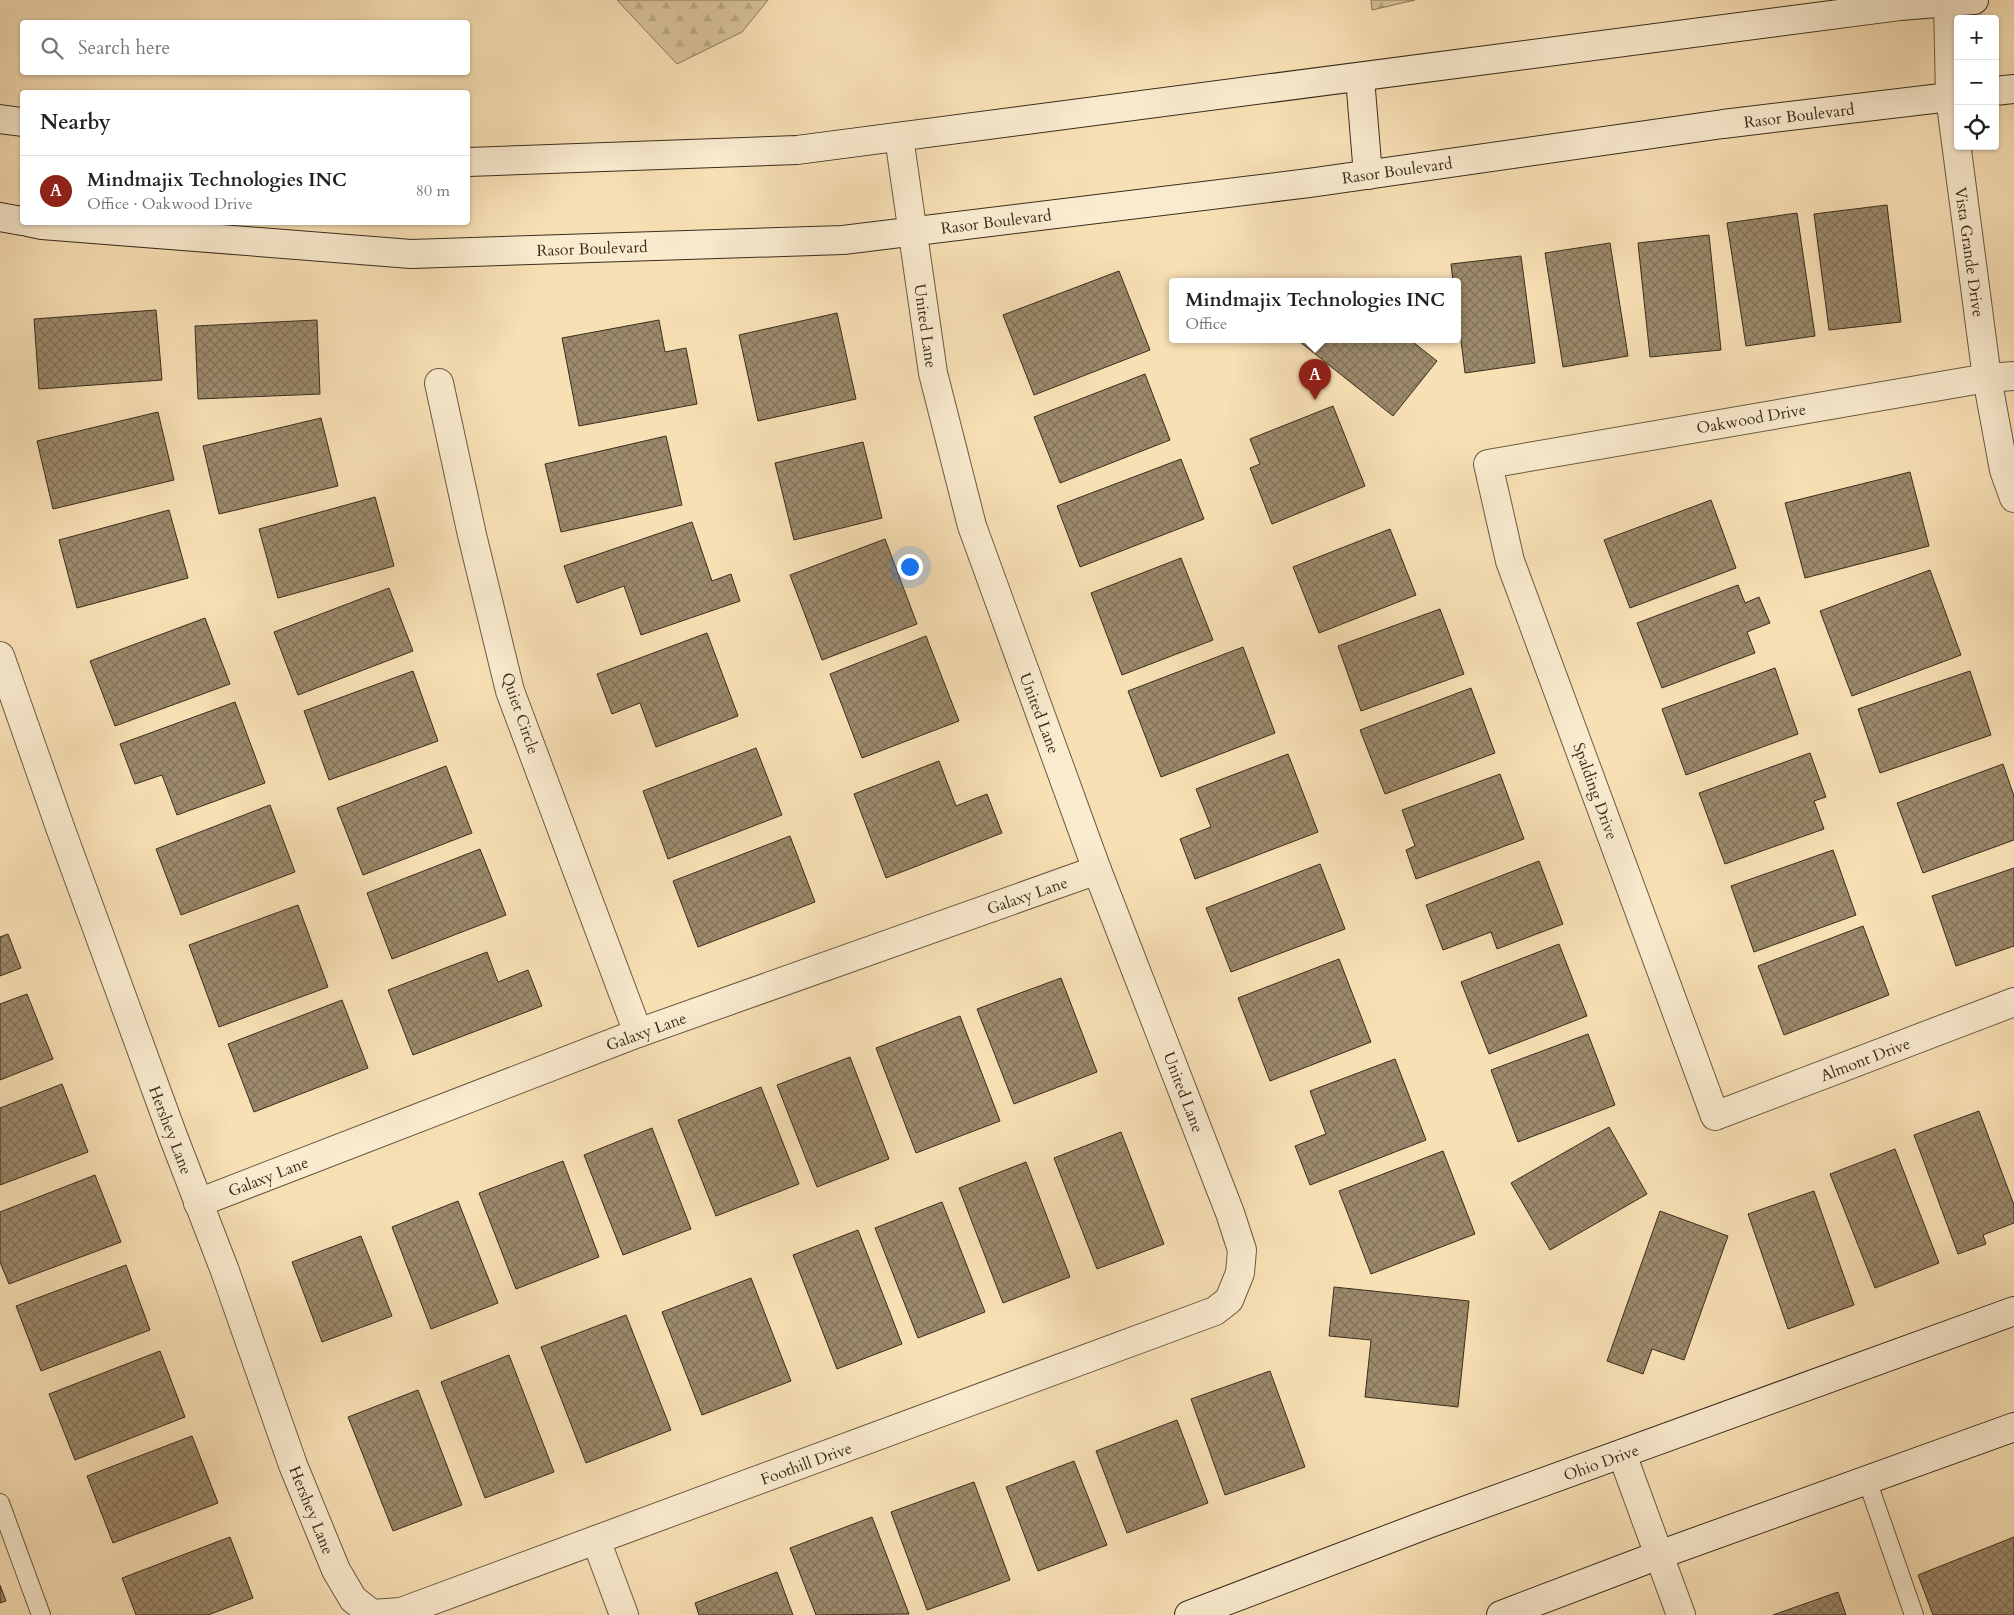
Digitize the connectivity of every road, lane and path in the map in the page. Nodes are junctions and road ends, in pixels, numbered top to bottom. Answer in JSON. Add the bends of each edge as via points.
{"nodes":[{"id":1,"x":1961,"y":1,"type":"edge"},
{"id":2,"x":1957,"y":60,"type":"edge"},
{"id":3,"x":1360,"y":78,"type":"junction"},
{"id":4,"x":2014,"y":89,"type":"edge"},
{"id":5,"x":1999,"y":91,"type":"edge"},
{"id":6,"x":1954,"y":96,"type":"edge"},
{"id":7,"x":1955,"y":105,"type":"edge"},
{"id":8,"x":0,"y":119,"type":"edge"},
{"id":9,"x":20,"y":122,"type":"edge"},
{"id":10,"x":899,"y":137,"type":"junction"},
{"id":11,"x":470,"y":162,"type":"edge"},
{"id":12,"x":1368,"y":175,"type":"junction"},
{"id":13,"x":0,"y":217,"type":"edge"},
{"id":14,"x":20,"y":222,"type":"edge"},
{"id":15,"x":42,"y":225,"type":"edge"},
{"id":16,"x":911,"y":232,"type":"junction"},
{"id":17,"x":2014,"y":376,"type":"edge"},
{"id":18,"x":1987,"y":378,"type":"junction"},
{"id":19,"x":439,"y":383,"type":"dead end"},
{"id":20,"x":1488,"y":464,"type":"joint"},
{"id":21,"x":2014,"y":498,"type":"edge"},
{"id":22,"x":0,"y":656,"type":"edge"},
{"id":23,"x":1097,"y":870,"type":"junction"},
{"id":24,"x":2014,"y":1002,"type":"edge"},
{"id":25,"x":638,"y":1033,"type":"junction"},
{"id":26,"x":1715,"y":1116,"type":"joint"},
{"id":27,"x":198,"y":1203,"type":"junction"},
{"id":28,"x":1240,"y":1273,"type":"joint"},
{"id":29,"x":2014,"y":1311,"type":"edge"},
{"id":30,"x":2014,"y":1427,"type":"edge"},
{"id":31,"x":1622,"y":1454,"type":"junction"},
{"id":32,"x":1867,"y":1480,"type":"junction"},
{"id":33,"x":0,"y":1503,"type":"edge"},
{"id":34,"x":596,"y":1540,"type":"junction"},
{"id":35,"x":1659,"y":1555,"type":"junction"},
{"id":36,"x":353,"y":1599,"type":"joint"},
{"id":37,"x":41,"y":1615,"type":"edge"},
{"id":38,"x":624,"y":1615,"type":"edge"},
{"id":39,"x":1189,"y":1615,"type":"edge"},
{"id":40,"x":1501,"y":1615,"type":"edge"},
{"id":41,"x":1681,"y":1615,"type":"edge"},
{"id":42,"x":1914,"y":1615,"type":"edge"}],
"edges":[{"from":1,"to":2,"type":"street","name":"Vista Grande Drive"},
{"from":1,"to":3,"type":"street"},
{"from":3,"to":10,"type":"street"},
{"from":3,"to":12,"type":"street"},
{"from":4,"to":5,"type":"street"},
{"from":6,"to":12,"type":"street","name":"Rasor Boulevard","via":[[1723,124]]},
{"from":7,"to":18,"type":"street","name":"Vista Grande Drive"},
{"from":8,"to":9,"type":"street"},
{"from":10,"to":11,"type":"street","via":[[797,150]]},
{"from":10,"to":16,"type":"street","name":"United Lane"},
{"from":12,"to":16,"type":"street","name":"Rasor Boulevard"},
{"from":13,"to":14,"type":"street"},
{"from":15,"to":16,"type":"street","name":"Rasor Boulevard","via":[[411,254],[843,240]]},
{"from":16,"to":23,"type":"street","name":"United Lane","via":[[933,373],[972,526]]},
{"from":17,"to":18,"type":"street","name":"Oakwood Drive"},
{"from":18,"to":20,"type":"street","name":"Oakwood Drive"},
{"from":18,"to":21,"type":"street","name":"Vista Grande Drive","via":[[2004,470]]},
{"from":19,"to":25,"type":"street","name":"Quiet Circle","via":[[510,691]]},
{"from":20,"to":26,"type":"street","name":"Spalding Drive","via":[[1510,561]]},
{"from":22,"to":27,"type":"street","name":"Hershey Lane"},
{"from":23,"to":25,"type":"street","name":"Galaxy Lane"},
{"from":23,"to":28,"type":"street","name":"United Lane","via":[[1230,1213],[1242,1250]]},
{"from":24,"to":26,"type":"street","name":"Almont Drive"},
{"from":25,"to":27,"type":"street","name":"Galaxy Lane"},
{"from":27,"to":36,"type":"street","name":"Hershey Lane","via":[[293,1465],[336,1570]]},
{"from":28,"to":34,"type":"street","name":"Foothill Drive","via":[[1230,1300],[1215,1310]]},
{"from":29,"to":31,"type":"street","name":"Ohio Drive"},
{"from":30,"to":32,"type":"street"},
{"from":31,"to":35,"type":"street"},
{"from":31,"to":39,"type":"street","name":"Ohio Drive"},
{"from":32,"to":35,"type":"street"},
{"from":32,"to":42,"type":"lane"},
{"from":33,"to":37,"type":"lane"},
{"from":34,"to":36,"type":"street","name":"Foothill Drive","via":[[401,1612],[372,1614]]},
{"from":34,"to":38,"type":"street"},
{"from":35,"to":40,"type":"street"},
{"from":35,"to":41,"type":"street"}]}
